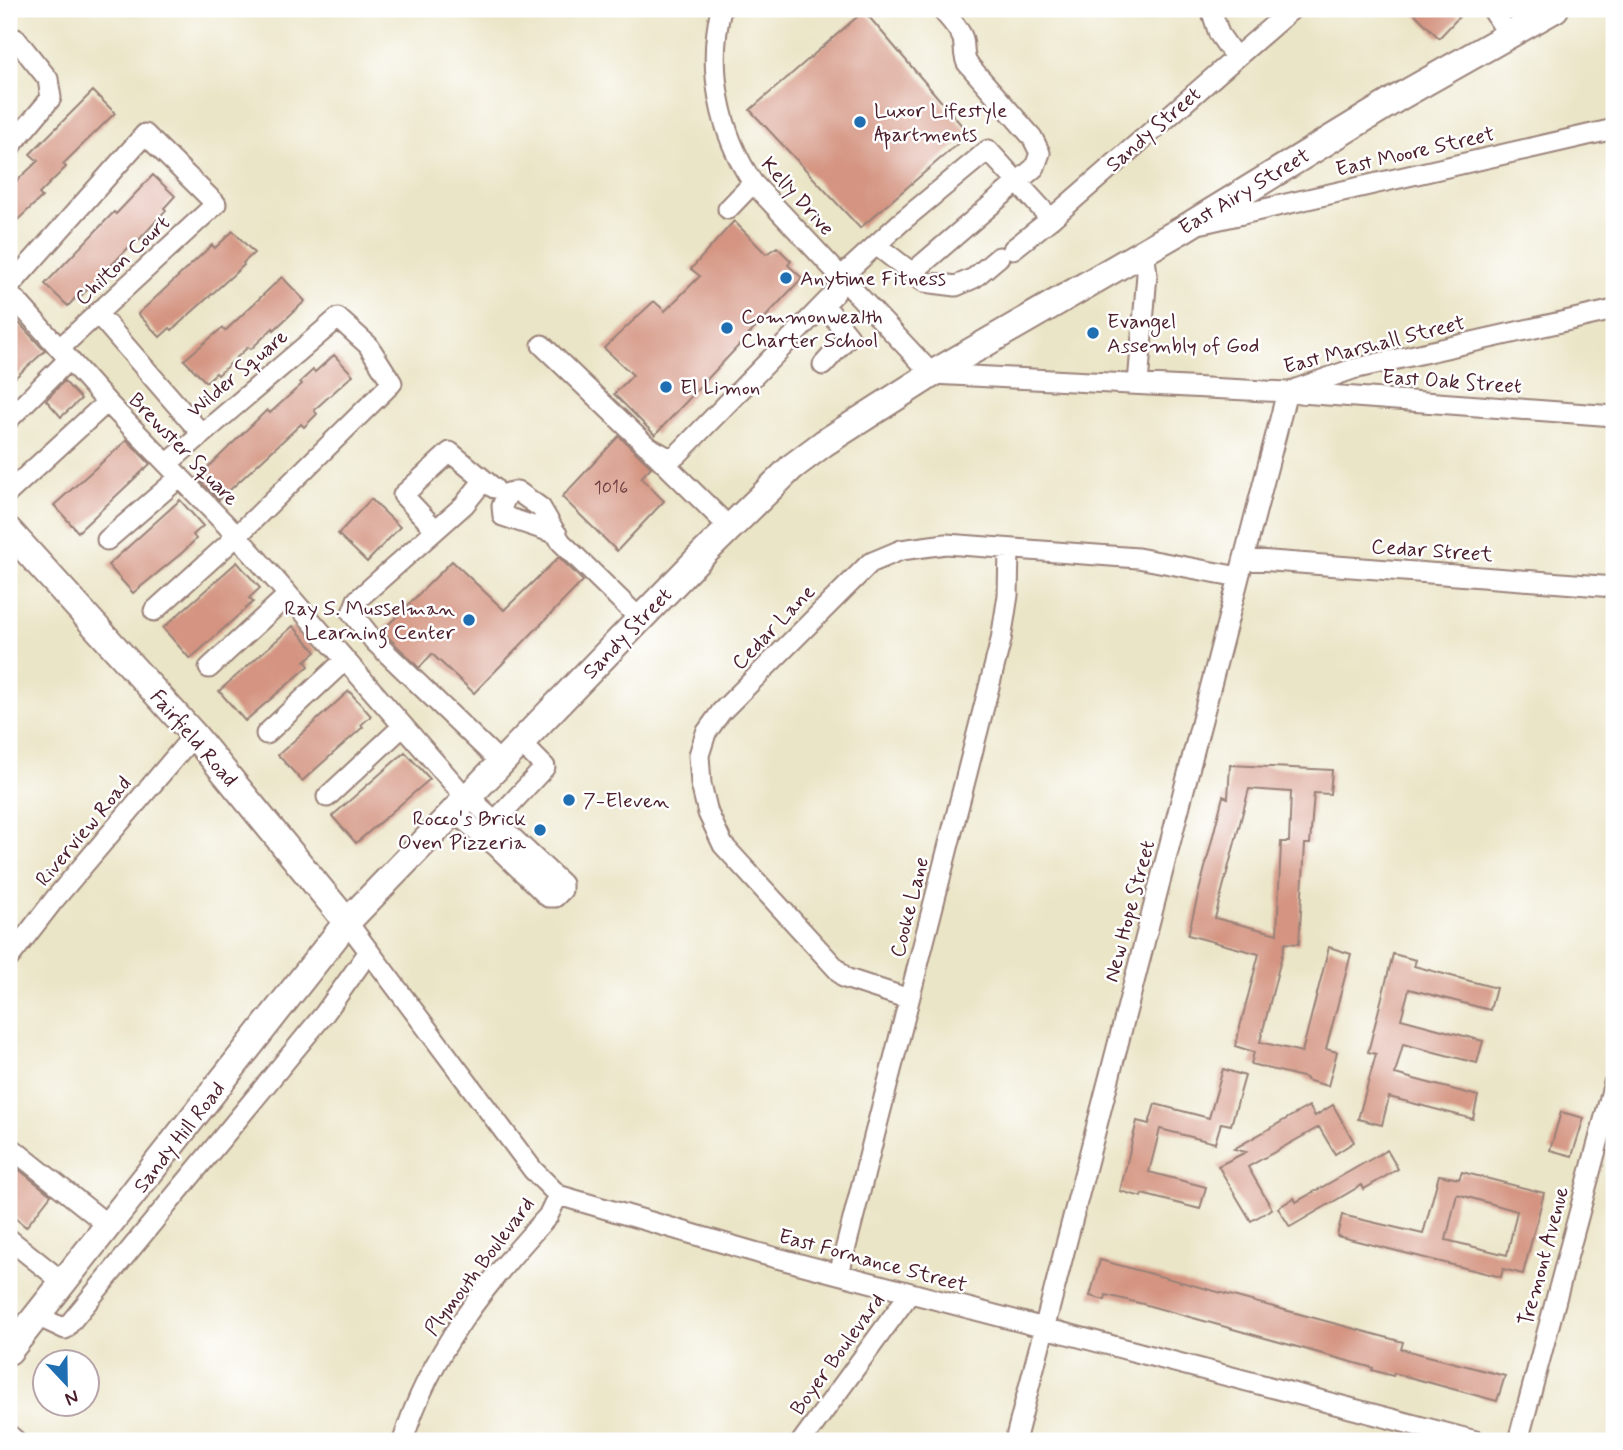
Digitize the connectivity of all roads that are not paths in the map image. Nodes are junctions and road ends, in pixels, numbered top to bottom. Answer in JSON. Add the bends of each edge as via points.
{"nodes":[{"id":1,"x":721,"y":9,"type":"edge"},
{"id":2,"x":942,"y":9,"type":"edge"},
{"id":3,"x":1211,"y":9,"type":"edge"},
{"id":4,"x":1292,"y":9,"type":"edge"},
{"id":5,"x":1492,"y":9,"type":"edge"},
{"id":6,"x":1548,"y":10,"type":"edge"},
{"id":7,"x":1508,"y":34,"type":"junction"},
{"id":8,"x":9,"y":37,"type":"edge"},
{"id":9,"x":1235,"y":57,"type":"junction"},
{"id":10,"x":1614,"y":129,"type":"edge"},
{"id":11,"x":9,"y":148,"type":"edge"},
{"id":12,"x":753,"y":183,"type":"junction"},
{"id":13,"x":1018,"y":183,"type":"junction"},
{"id":14,"x":728,"y":209,"type":"dead end"},
{"id":15,"x":1051,"y":219,"type":"junction"},
{"id":16,"x":1185,"y":228,"type":"junction"},
{"id":17,"x":876,"y":245,"type":"junction"},
{"id":18,"x":1144,"y":251,"type":"junction"},
{"id":19,"x":912,"y":273,"type":"junction"},
{"id":20,"x":841,"y":276,"type":"junction"},
{"id":21,"x":11,"y":298,"type":"edge"},
{"id":22,"x":824,"y":305,"type":"junction"},
{"id":23,"x":1614,"y":310,"type":"edge"},
{"id":24,"x":97,"y":313,"type":"junction"},
{"id":25,"x":338,"y":318,"type":"joint"},
{"id":26,"x":542,"y":345,"type":"dead end"},
{"id":27,"x":65,"y":354,"type":"junction"},
{"id":28,"x":823,"y":365,"type":"dead end"},
{"id":29,"x":932,"y":374,"type":"junction"},
{"id":30,"x":1138,"y":384,"type":"junction"},
{"id":31,"x":1287,"y":392,"type":"junction"},
{"id":32,"x":107,"y":402,"type":"junction"},
{"id":33,"x":1614,"y":416,"type":"edge"},
{"id":34,"x":9,"y":419,"type":"edge"},
{"id":35,"x":201,"y":433,"type":"junction"},
{"id":36,"x":647,"y":446,"type":"junction"},
{"id":37,"x":173,"y":470,"type":"junction"},
{"id":38,"x":484,"y":480,"type":"junction"},
{"id":39,"x":9,"y":492,"type":"edge"},
{"id":40,"x":729,"y":527,"type":"junction"},
{"id":41,"x":435,"y":530,"type":"junction"},
{"id":42,"x":9,"y":531,"type":"edge"},
{"id":43,"x":236,"y":536,"type":"junction"},
{"id":44,"x":107,"y":540,"type":"dead end"},
{"id":45,"x":1009,"y":549,"type":"junction"},
{"id":46,"x":1242,"y":568,"type":"junction"},
{"id":47,"x":1614,"y":587,"type":"edge"},
{"id":48,"x":288,"y":594,"type":"junction"},
{"id":49,"x":154,"y":611,"type":"dead end"},
{"id":50,"x":640,"y":619,"type":"junction"},
{"id":51,"x":345,"y":660,"type":"junction"},
{"id":52,"x":209,"y":668,"type":"dead end"},
{"id":53,"x":403,"y":726,"type":"junction"},
{"id":54,"x":266,"y":734,"type":"dead end"},
{"id":55,"x":194,"y":736,"type":"junction"},
{"id":56,"x":521,"y":743,"type":"junction"},
{"id":57,"x":501,"y":763,"type":"junction"},
{"id":58,"x":327,"y":797,"type":"dead end"},
{"id":59,"x":463,"y":802,"type":"junction"},
{"id":60,"x":495,"y":821,"type":"junction"},
{"id":61,"x":347,"y":922,"type":"junction"},
{"id":62,"x":368,"y":953,"type":"junction"},
{"id":63,"x":9,"y":958,"type":"edge"},
{"id":64,"x":909,"y":999,"type":"junction"},
{"id":65,"x":1614,"y":1083,"type":"edge"},
{"id":66,"x":9,"y":1146,"type":"edge"},
{"id":67,"x":558,"y":1195,"type":"junction"},
{"id":68,"x":109,"y":1226,"type":"junction"},
{"id":69,"x":9,"y":1239,"type":"edge"},
{"id":70,"x":839,"y":1274,"type":"junction"},
{"id":71,"x":64,"y":1283,"type":"junction"},
{"id":72,"x":909,"y":1293,"type":"junction"},
{"id":73,"x":37,"y":1316,"type":"junction"},
{"id":74,"x":1044,"y":1328,"type":"junction"},
{"id":75,"x":9,"y":1351,"type":"edge"},
{"id":76,"x":9,"y":1435,"type":"edge"},
{"id":77,"x":16,"y":1441,"type":"edge"},
{"id":78,"x":403,"y":1441,"type":"edge"},
{"id":79,"x":802,"y":1441,"type":"edge"},
{"id":80,"x":1015,"y":1441,"type":"edge"},
{"id":81,"x":1476,"y":1441,"type":"edge"},
{"id":82,"x":1518,"y":1441,"type":"edge"}],
"edges":[{"from":1,"to":12,"type":"street","name":"Kelly Drive","via":[[716,86],[728,135]]},
{"from":2,"to":13,"type":"street","via":[[958,29],[963,55],[974,74],[1040,153],[1035,167]]},
{"from":3,"to":9,"type":"street","via":[[1219,34]]},
{"from":4,"to":9,"type":"street","name":"Sandy Street"},
{"from":5,"to":7,"type":"street"},
{"from":6,"to":7,"type":"main road","name":"East Airy Street"},
{"from":7,"to":16,"type":"main road","name":"East Airy Street"},
{"from":8,"to":11,"type":"street","via":[[16,39],[48,79],[51,98]]},
{"from":9,"to":15,"type":"street","name":"Sandy Street"},
{"from":10,"to":16,"type":"street","name":"East Moore Street"},
{"from":12,"to":14,"type":"street"},
{"from":12,"to":20,"type":"street","name":"Kelly Drive"},
{"from":13,"to":15,"type":"street"},
{"from":13,"to":17,"type":"street","via":[[988,150]]},
{"from":13,"to":19,"type":"street"},
{"from":15,"to":19,"type":"street","name":"Sandy Street","via":[[975,278],[956,286],[924,282]]},
{"from":16,"to":18,"type":"main road","name":"East Airy Street"},
{"from":17,"to":19,"type":"street"},
{"from":17,"to":20,"type":"street"},
{"from":18,"to":29,"type":"main road","name":"East Airy Street"},
{"from":18,"to":30,"type":"street","via":[[1147,274]]},
{"from":20,"to":22,"type":"street"},
{"from":20,"to":29,"type":"street","name":"Kelly Drive"},
{"from":21,"to":24,"type":"street","name":"Chilton Court","via":[[145,134],[216,204]]},
{"from":21,"to":27,"type":"street","name":"Brewster Square"},
{"from":22,"to":28,"type":"street","via":[[849,336]]},
{"from":22,"to":36,"type":"street","via":[[677,455],[667,457]]},
{"from":23,"to":31,"type":"street","name":"East Marshall Street","via":[[1353,369]]},
{"from":24,"to":27,"type":"street","name":"Chilton Court"},
{"from":24,"to":35,"type":"street"},
{"from":25,"to":35,"type":"street","name":"Wilder Square"},
{"from":25,"to":43,"type":"street","name":"Brewster Square","via":[[368,345],[392,383]]},
{"from":26,"to":36,"type":"street"},
{"from":27,"to":32,"type":"street","name":"Brewster Square"},
{"from":27,"to":34,"type":"street","name":"Chilton Court"},
{"from":29,"to":30,"type":"street","name":"East Marshall Street"},
{"from":29,"to":40,"type":"main road","name":"Sandy Street","via":[[824,443]]},
{"from":30,"to":31,"type":"street","name":"East Marshall Street"},
{"from":31,"to":33,"type":"street","name":"East Oak Street"},
{"from":31,"to":46,"type":"street","name":"New Hope Street"},
{"from":32,"to":37,"type":"street","name":"Brewster Square"},
{"from":32,"to":39,"type":"street"},
{"from":35,"to":37,"type":"street","name":"Wilder Square"},
{"from":36,"to":40,"type":"street"},
{"from":37,"to":43,"type":"street","name":"Brewster Square"},
{"from":37,"to":44,"type":"street","name":"Wilder Square"},
{"from":38,"to":41,"type":"street"},
{"from":38,"to":41,"type":"street","via":[[450,452],[403,495]]},
{"from":38,"to":50,"type":"street","via":[[505,498],[517,491],[541,508],[561,542]]},
{"from":40,"to":50,"type":"main road","name":"Sandy Street"},
{"from":41,"to":57,"type":"street","via":[[357,600],[352,613],[373,641]]},
{"from":42,"to":55,"type":"main road","name":"Fairfield Road"},
{"from":43,"to":48,"type":"street"},
{"from":43,"to":49,"type":"street"},
{"from":45,"to":46,"type":"street","name":"Cedar Lane"},
{"from":45,"to":64,"type":"street","name":"Cooke Lane","via":[[1001,640]]},
{"from":45,"to":64,"type":"street","name":"Cedar Lane","via":[[946,544],[901,550],[870,563],[721,712],[706,733],[699,755],[708,813],[723,845],[845,978]]},
{"from":46,"to":47,"type":"street","name":"Cedar Street"},
{"from":46,"to":74,"type":"street","name":"New Hope Street"},
{"from":48,"to":51,"type":"street"},
{"from":48,"to":52,"type":"street"},
{"from":50,"to":56,"type":"main road","name":"Sandy Street"},
{"from":51,"to":53,"type":"street"},
{"from":51,"to":54,"type":"street"},
{"from":53,"to":58,"type":"street"},
{"from":53,"to":59,"type":"street"},
{"from":55,"to":61,"type":"main road","name":"Fairfield Road"},
{"from":55,"to":63,"type":"street","name":"Riverview Road"},
{"from":56,"to":57,"type":"main road","name":"Sandy Street"},
{"from":56,"to":60,"type":"street","via":[[545,767]]},
{"from":57,"to":59,"type":"main road","name":"Sandy Street"},
{"from":59,"to":60,"type":"street"},
{"from":59,"to":60,"type":"street","via":[[496,846],[548,897],[555,897],[562,884]]},
{"from":59,"to":61,"type":"main road","name":"Sandy Street"},
{"from":61,"to":62,"type":"street","name":"Fairfield Road"},
{"from":61,"to":68,"type":"main road","name":"Sandy Hill Road"},
{"from":62,"to":67,"type":"street","name":"East Fornance Street","via":[[533,1170]]},
{"from":62,"to":73,"type":"street","via":[[325,1013],[65,1329]]},
{"from":64,"to":70,"type":"street","name":"Cooke Lane"},
{"from":65,"to":82,"type":"street","name":"Tremont Avenue"},
{"from":66,"to":68,"type":"street"},
{"from":67,"to":70,"type":"street","name":"East Fornance Street"},
{"from":67,"to":78,"type":"street","name":"Plymouth Boulevard","via":[[548,1216],[457,1327],[429,1375]]},
{"from":68,"to":71,"type":"main road","name":"Sandy Hill Road"},
{"from":69,"to":71,"type":"street"},
{"from":70,"to":72,"type":"street","name":"East Fornance Street"},
{"from":71,"to":73,"type":"main road","name":"Sandy Hill Road"},
{"from":72,"to":74,"type":"street","name":"East Fornance Street"},
{"from":72,"to":79,"type":"street","name":"Boyer Boulevard"},
{"from":73,"to":75,"type":"main road","name":"Sandy Hill Road"},
{"from":74,"to":80,"type":"street","name":"New Hope Street"},
{"from":74,"to":81,"type":"street","name":"East Fornance Street"},
{"from":76,"to":77,"type":"street"}]}
